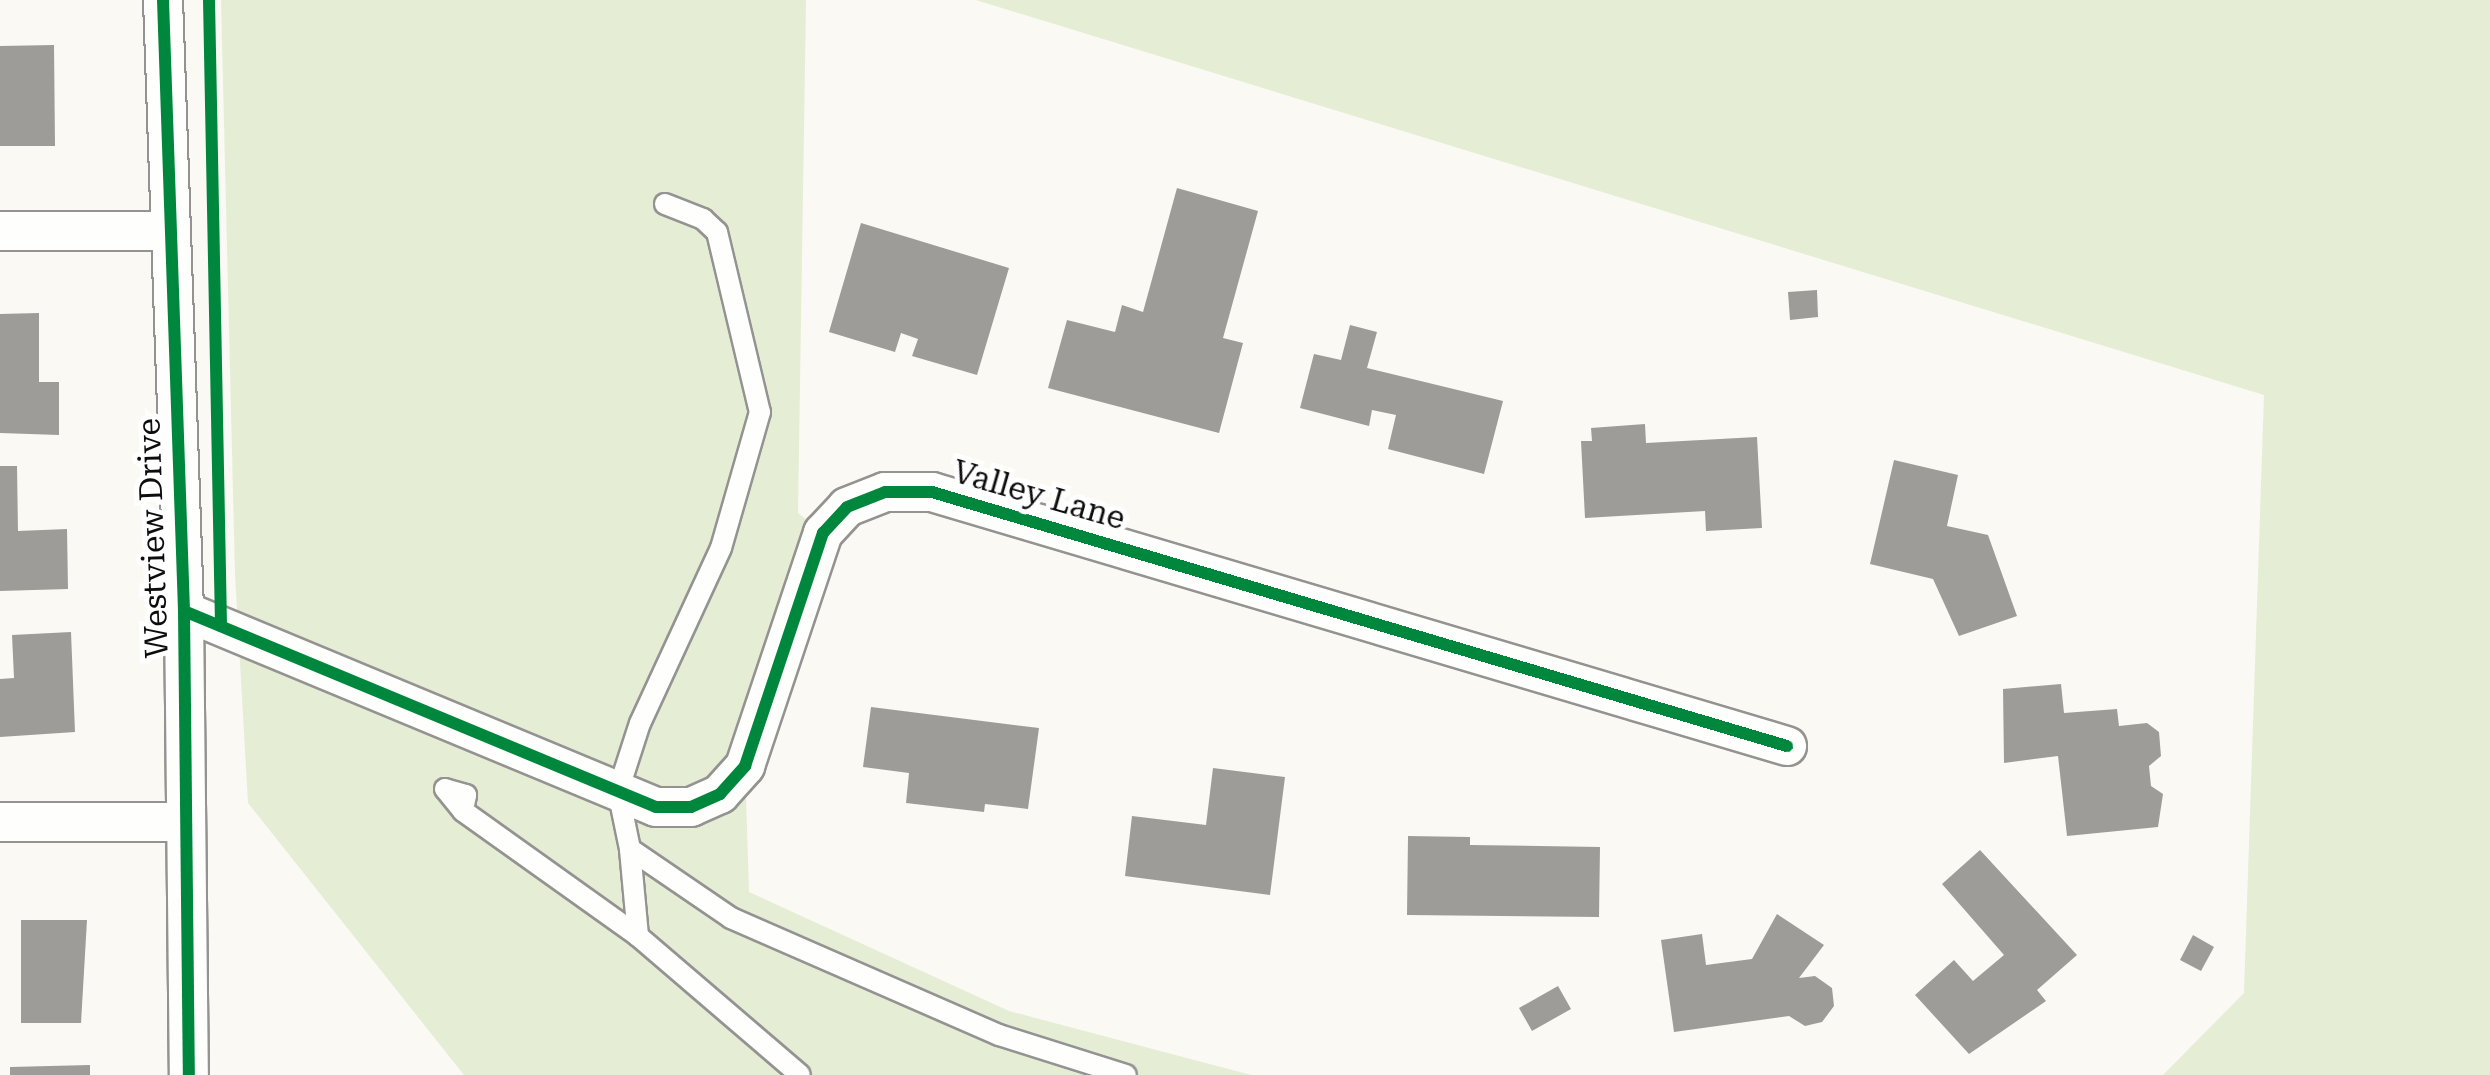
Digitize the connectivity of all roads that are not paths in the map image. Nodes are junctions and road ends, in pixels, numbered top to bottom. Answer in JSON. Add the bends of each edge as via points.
{"nodes":[{"id":1,"x":163,"y":0,"type":"edge"},
{"id":2,"x":666,"y":204,"type":"dead end"},
{"id":3,"x":0,"y":231,"type":"edge"},
{"id":4,"x":171,"y":232,"type":"junction"},
{"id":5,"x":184,"y":611,"type":"junction"},
{"id":6,"x":1787,"y":746,"type":"dead end"},
{"id":7,"x":618,"y":792,"type":"junction"},
{"id":8,"x":463,"y":811,"type":"dead end"},
{"id":9,"x":0,"y":822,"type":"edge"},
{"id":10,"x":184,"y":822,"type":"junction"},
{"id":11,"x":630,"y":850,"type":"junction"},
{"id":12,"x":638,"y":936,"type":"junction"},
{"id":13,"x":189,"y":1075,"type":"edge"},
{"id":14,"x":800,"y":1075,"type":"edge"},
{"id":15,"x":1126,"y":1075,"type":"edge"}],
"edges":[{"from":1,"to":4,"type":"street","name":"Westview Drive"},
{"from":2,"to":7,"type":"lane","via":[[703,218],[718,232],[760,412],[720,548],[640,723]]},
{"from":3,"to":4,"type":"street"},
{"from":4,"to":5,"type":"street","name":"Westview Drive"},
{"from":5,"to":7,"type":"street","name":"Valley Lane"},
{"from":5,"to":10,"type":"street","name":"Westview Drive"},
{"from":6,"to":7,"type":"street","name":"Valley Lane","via":[[932,492],[886,492],[847,507],[822,533],[744,766],[720,794],[692,807],[656,807]]},
{"from":7,"to":11,"type":"lane"},
{"from":8,"to":12,"type":"lane"},
{"from":9,"to":10,"type":"street"},
{"from":10,"to":13,"type":"street","name":"Westview Drive"},
{"from":11,"to":12,"type":"lane"},
{"from":11,"to":15,"type":"lane","via":[[731,918],[999,1035]]},
{"from":12,"to":14,"type":"lane"}]}
